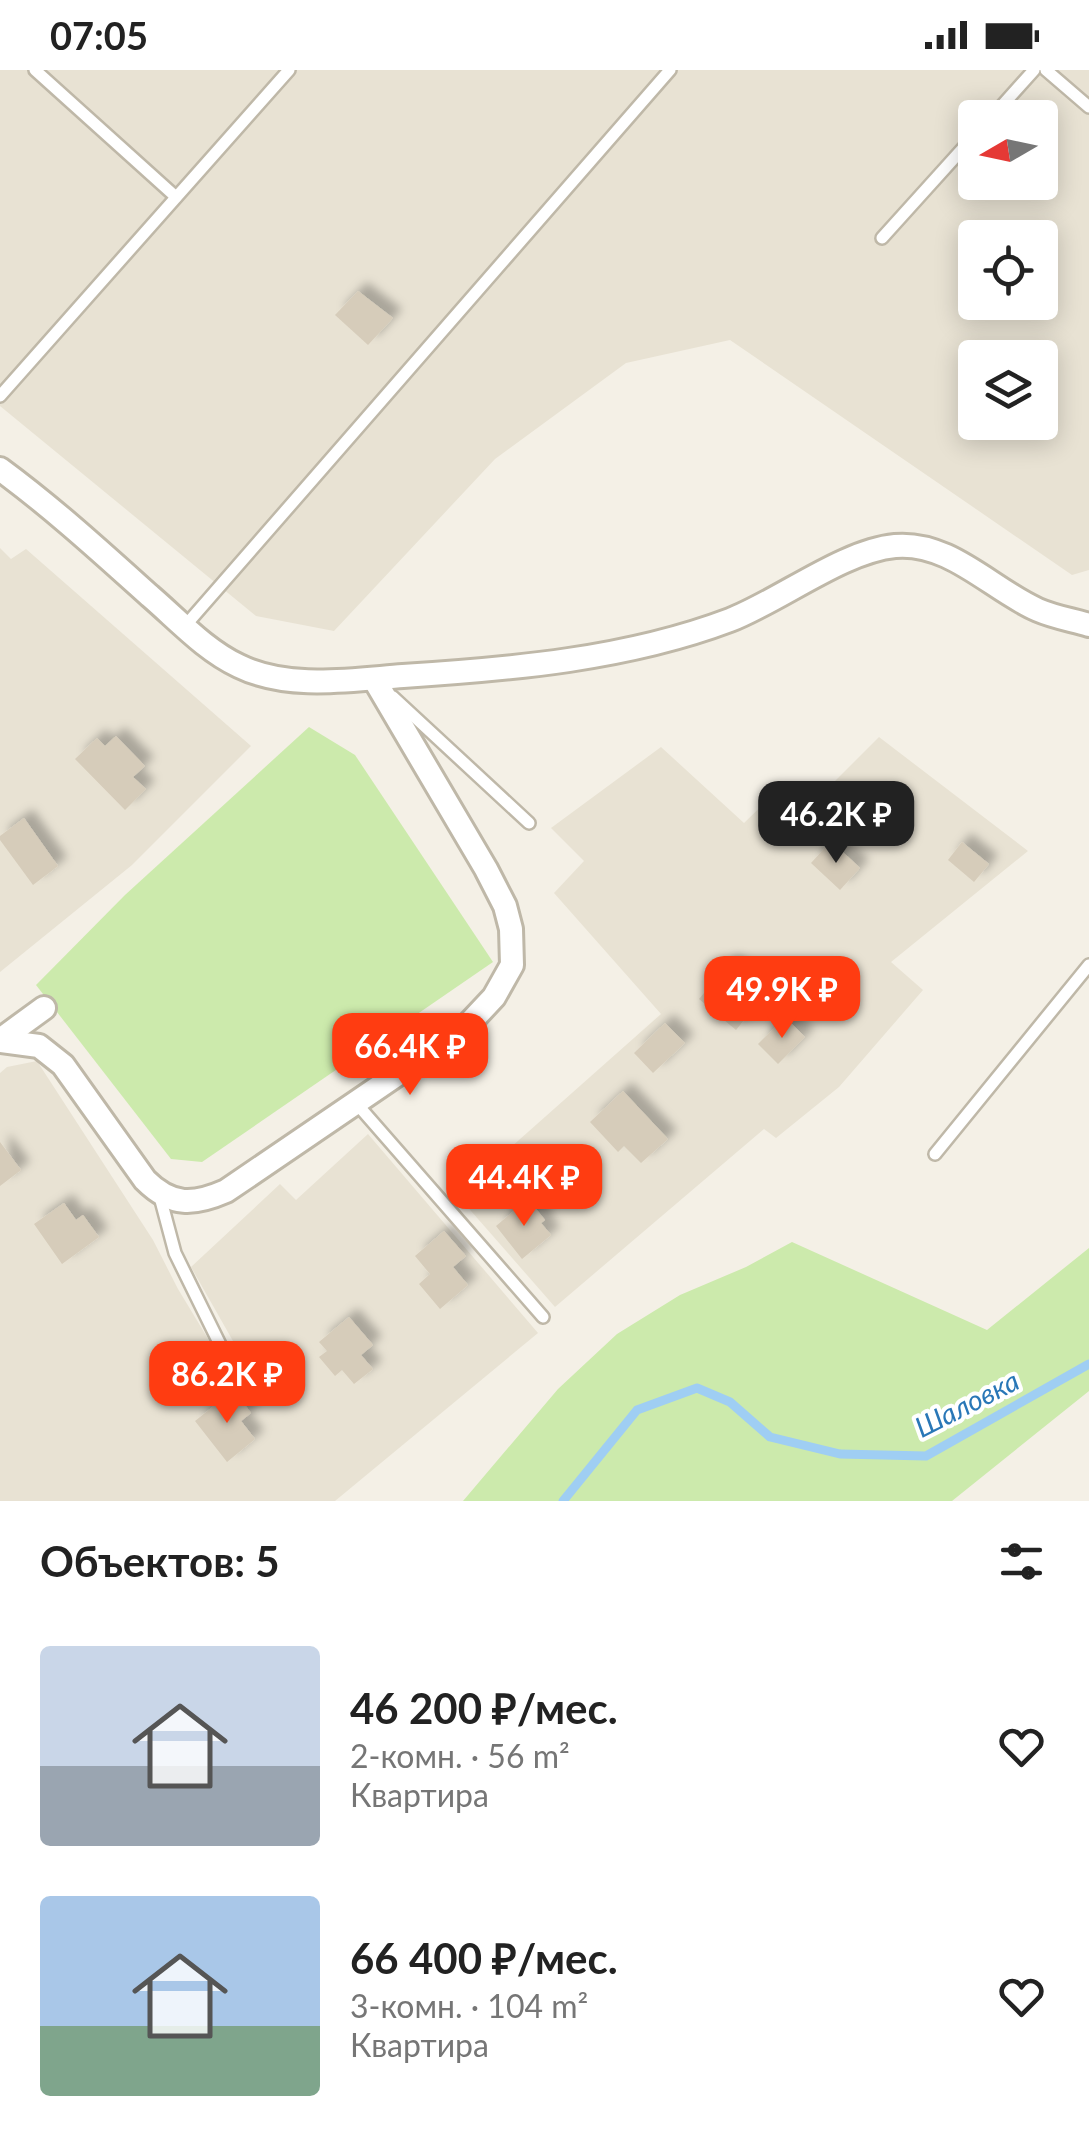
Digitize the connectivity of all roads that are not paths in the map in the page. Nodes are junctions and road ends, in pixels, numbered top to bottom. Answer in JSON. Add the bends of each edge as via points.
{"nodes":[{"id":1,"x":35,"y":70,"type":"edge"},
{"id":2,"x":288,"y":70,"type":"edge"},
{"id":3,"x":670,"y":70,"type":"edge"},
{"id":4,"x":1034,"y":70,"type":"edge"},
{"id":5,"x":1046,"y":70,"type":"edge"},
{"id":6,"x":1007,"y":100,"type":"edge"},
{"id":7,"x":1089,"y":108,"type":"edge"},
{"id":8,"x":958,"y":154,"type":"edge"},
{"id":9,"x":176,"y":197,"type":"junction"},
{"id":10,"x":882,"y":238,"type":"dead end"},
{"id":11,"x":0,"y":396,"type":"edge"},
{"id":12,"x":0,"y":468,"type":"edge"},
{"id":13,"x":1089,"y":625,"type":"edge"},
{"id":14,"x":185,"y":626,"type":"junction"},
{"id":15,"x":374,"y":678,"type":"junction"},
{"id":16,"x":530,"y":822,"type":"dead end"},
{"id":17,"x":1089,"y":966,"type":"edge"},
{"id":18,"x":44,"y":1008,"type":"dead end"},
{"id":19,"x":0,"y":1040,"type":"edge"},
{"id":20,"x":356,"y":1103,"type":"junction"},
{"id":21,"x":935,"y":1154,"type":"dead end"},
{"id":22,"x":158,"y":1194,"type":"junction"},
{"id":23,"x":543,"y":1317,"type":"dead end"},
{"id":24,"x":234,"y":1371,"type":"dead end"}],
"edges":[{"from":1,"to":9,"type":"lane"},
{"from":2,"to":9,"type":"lane"},
{"from":3,"to":14,"type":"lane"},
{"from":4,"to":6,"type":"lane"},
{"from":5,"to":7,"type":"lane"},
{"from":8,"to":10,"type":"lane"},
{"from":9,"to":11,"type":"lane"},
{"from":12,"to":14,"type":"street"},
{"from":13,"to":15,"type":"street","via":[[1038,610],[925,548],[896,546],[858,556],[684,637],[576,658]]},
{"from":14,"to":15,"type":"street","via":[[240,667],[276,678]]},
{"from":15,"to":16,"type":"lane"},
{"from":15,"to":20,"type":"street","via":[[505,906],[512,964],[494,997],[464,1029]]},
{"from":17,"to":21,"type":"lane"},
{"from":18,"to":19,"type":"street"},
{"from":19,"to":22,"type":"street","via":[[39,1046],[63,1066]]},
{"from":20,"to":22,"type":"street","via":[[226,1191],[201,1202]]},
{"from":20,"to":23,"type":"lane"},
{"from":22,"to":24,"type":"lane","via":[[175,1254]]}]}
